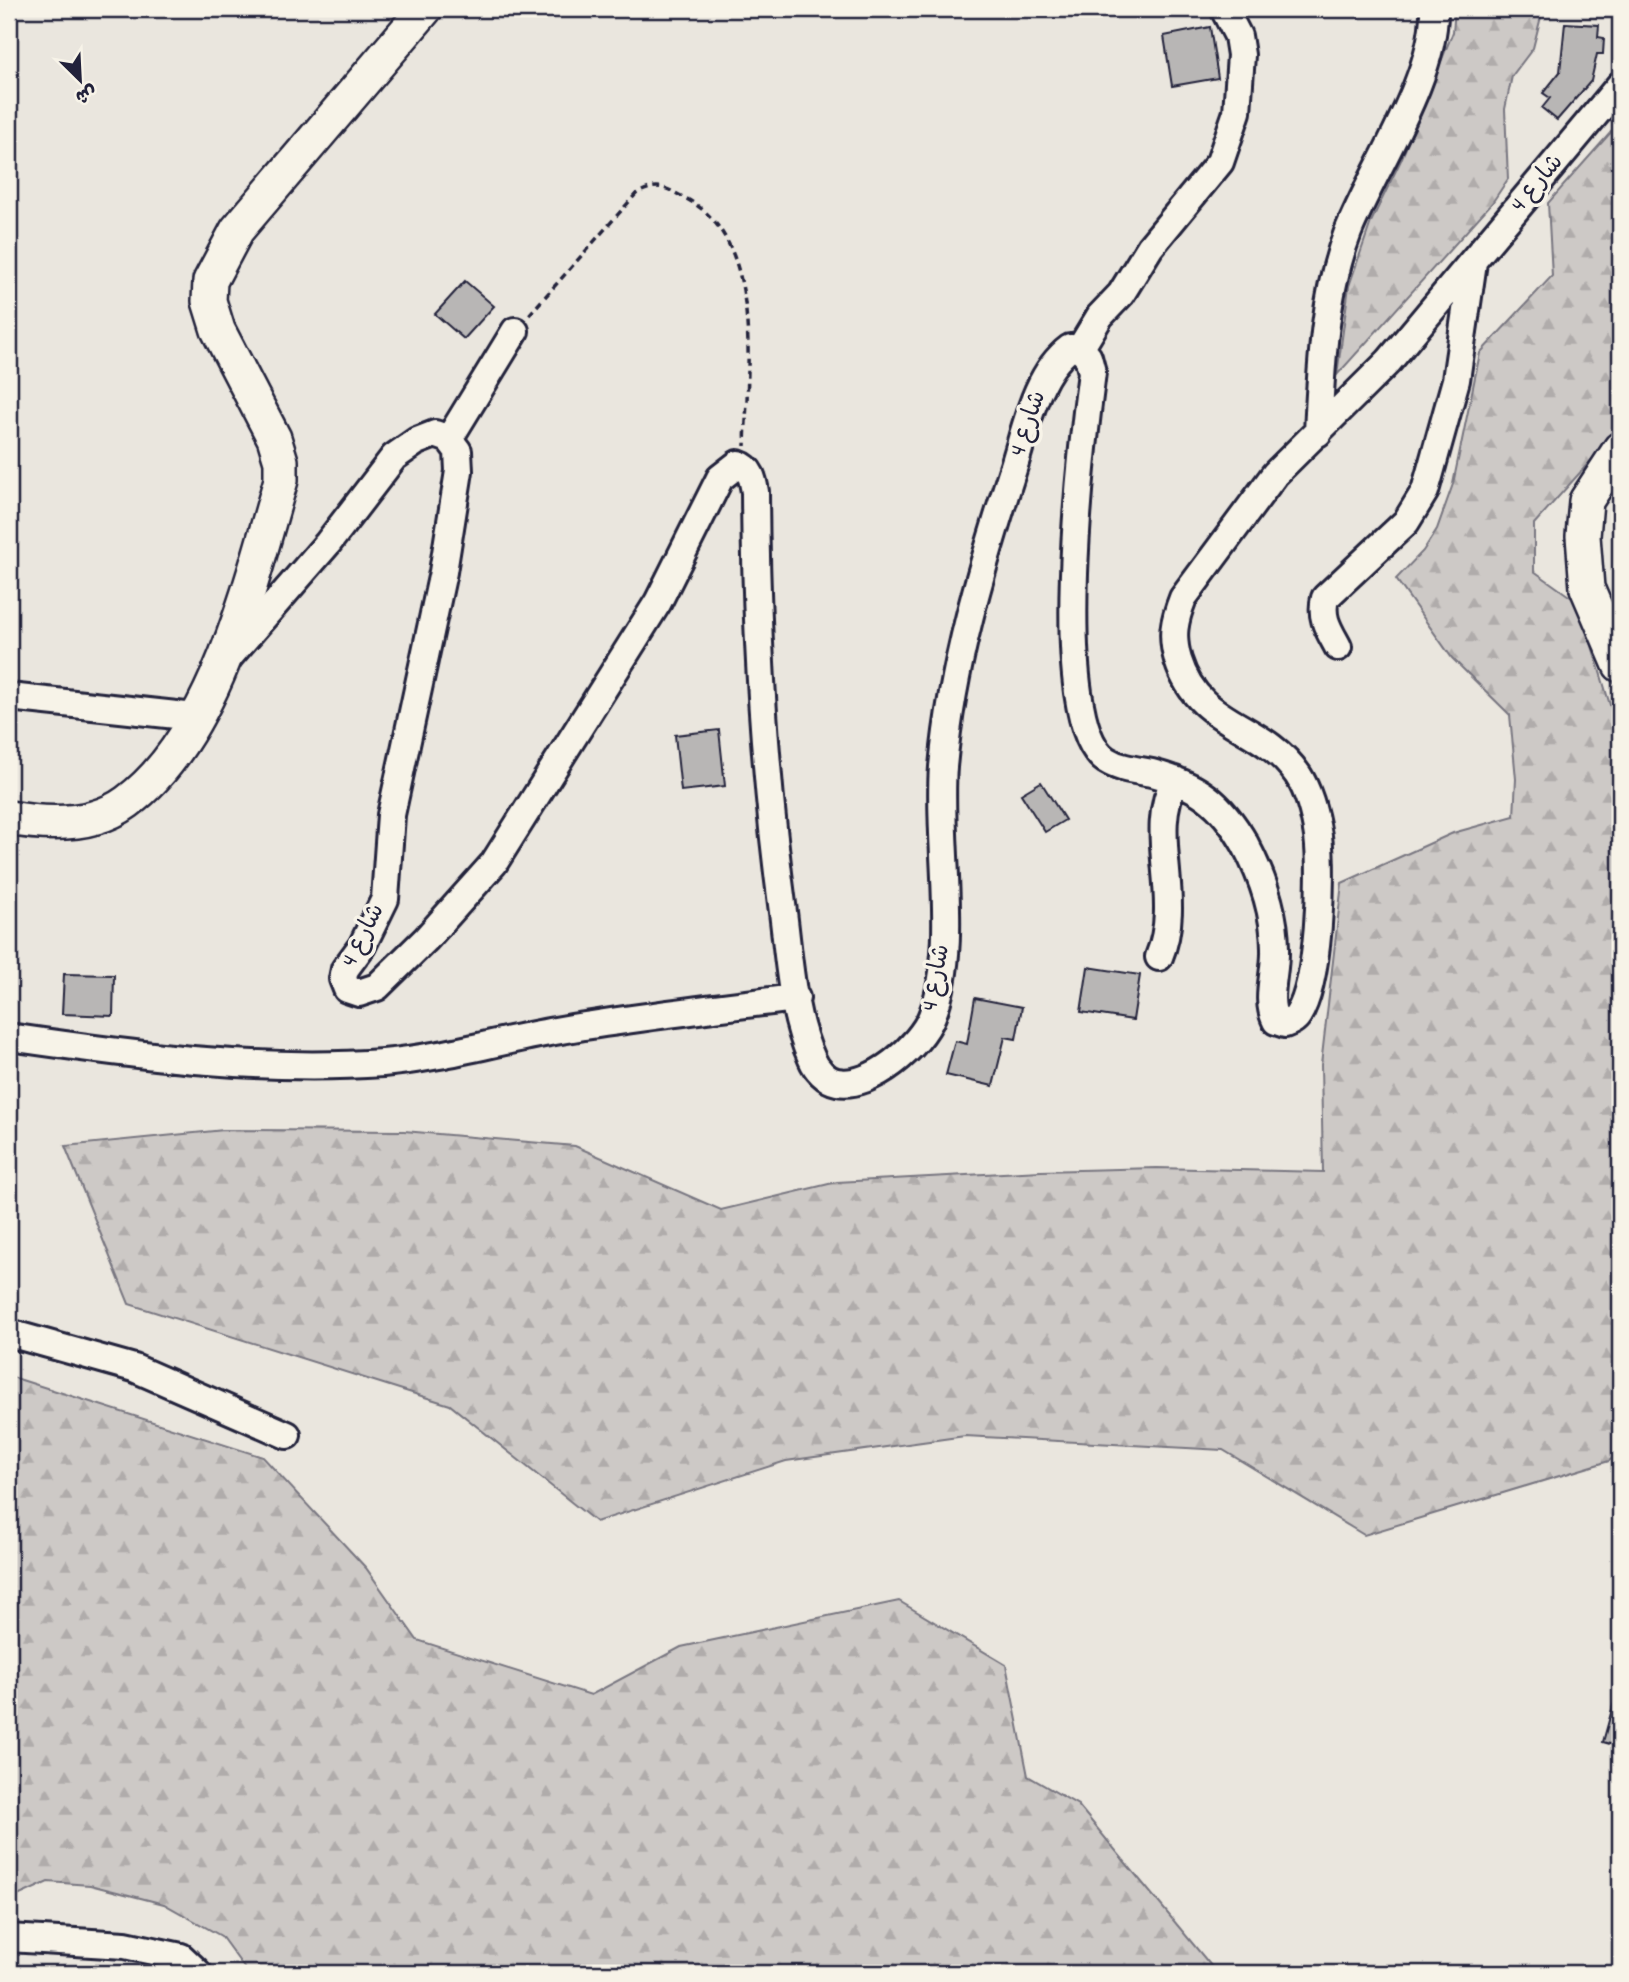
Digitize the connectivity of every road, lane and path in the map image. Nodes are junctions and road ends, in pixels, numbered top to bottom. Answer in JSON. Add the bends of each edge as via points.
{"nodes":[{"id":1,"x":425,"y":9,"type":"edge"},
{"id":2,"x":1224,"y":9,"type":"edge"},
{"id":3,"x":1434,"y":9,"type":"edge"},
{"id":4,"x":1620,"y":85,"type":"edge"},
{"id":5,"x":1473,"y":260,"type":"junction"},
{"id":6,"x":515,"y":331,"type":"joint"},
{"id":7,"x":1080,"y":349,"type":"junction"},
{"id":8,"x":1318,"y":433,"type":"junction"},
{"id":9,"x":449,"y":439,"type":"junction"},
{"id":10,"x":1620,"y":449,"type":"edge"},
{"id":11,"x":744,"y":466,"type":"junction"},
{"id":12,"x":1338,"y":647,"type":"dead end"},
{"id":13,"x":226,"y":662,"type":"junction"},
{"id":14,"x":1620,"y":665,"type":"edge"},
{"id":15,"x":9,"y":697,"type":"edge"},
{"id":16,"x":195,"y":716,"type":"junction"},
{"id":17,"x":1175,"y":780,"type":"junction"},
{"id":18,"x":9,"y":818,"type":"edge"},
{"id":19,"x":1159,"y":957,"type":"dead end"},
{"id":20,"x":796,"y":998,"type":"junction"},
{"id":21,"x":9,"y":1037,"type":"edge"},
{"id":22,"x":9,"y":1333,"type":"edge"},
{"id":23,"x":287,"y":1435,"type":"dead end"},
{"id":24,"x":9,"y":1938,"type":"edge"},
{"id":25,"x":198,"y":1973,"type":"edge"}],
"edges":[{"from":1,"to":13,"type":"main road","via":[[237,230],[210,281],[209,301],[218,330],[274,438],[281,461],[281,480]]},
{"from":2,"to":7,"type":"street","via":[[1238,36],[1241,55],[1237,112],[1220,162],[1150,247]]},
{"from":3,"to":8,"type":"street","via":[[1424,62],[1384,162],[1348,233],[1322,360]]},
{"from":4,"to":5,"type":"street","name":"شارع 4"},
{"from":5,"to":8,"type":"street","name":"شارع 4","via":[[1389,361]]},
{"from":5,"to":12,"type":"street","via":[[1456,380],[1425,491],[1406,522],[1325,598],[1325,624]]},
{"from":6,"to":9,"type":"street"},
{"from":6,"to":11,"type":"path","via":[[636,194],[651,186],[666,188],[698,205],[734,249],[749,330]]},
{"from":7,"to":17,"type":"street","name":"شارع 4","via":[[1092,372],[1076,505],[1079,708],[1092,744],[1105,759]]},
{"from":7,"to":20,"type":"street","name":"شارع 4","via":[[1070,348],[1051,365],[1028,419],[968,623],[943,767],[946,928],[932,1017],[899,1059],[857,1080],[838,1082],[823,1075],[813,1062]]},
{"from":8,"to":17,"type":"street","name":"شارع 4","via":[[1275,474],[1206,564],[1174,620],[1173,642],[1188,686],[1200,703],[1281,755],[1299,776],[1311,804],[1318,836],[1319,880],[1314,959],[1297,1018],[1285,1024],[1276,1021],[1269,1009],[1276,951],[1274,924],[1259,874],[1218,804]]},
{"from":9,"to":11,"type":"street","name":"شارع 4","via":[[458,451],[459,471],[443,572],[391,815],[385,899],[343,979],[347,989],[359,993],[377,987],[398,968],[494,863],[659,602],[720,478],[729,468]]},
{"from":9,"to":13,"type":"street","via":[[435,434],[394,457]]},
{"from":10,"to":14,"type":"main road","via":[[1586,501],[1583,536],[1587,588]]},
{"from":11,"to":20,"type":"street","name":"شارع 4","via":[[755,492],[757,632],[769,817]]},
{"from":13,"to":16,"type":"main road"},
{"from":15,"to":16,"type":"street"},
{"from":16,"to":18,"type":"main road","via":[[174,754],[126,803],[85,821],[40,824]]},
{"from":17,"to":19,"type":"street","via":[[1166,796],[1164,816],[1170,922]]},
{"from":20,"to":21,"type":"street","via":[[601,1024],[384,1063],[258,1065]]},
{"from":22,"to":23,"type":"street","via":[[134,1368]]},
{"from":24,"to":25,"type":"street","via":[[125,1945],[181,1957]]}]}
